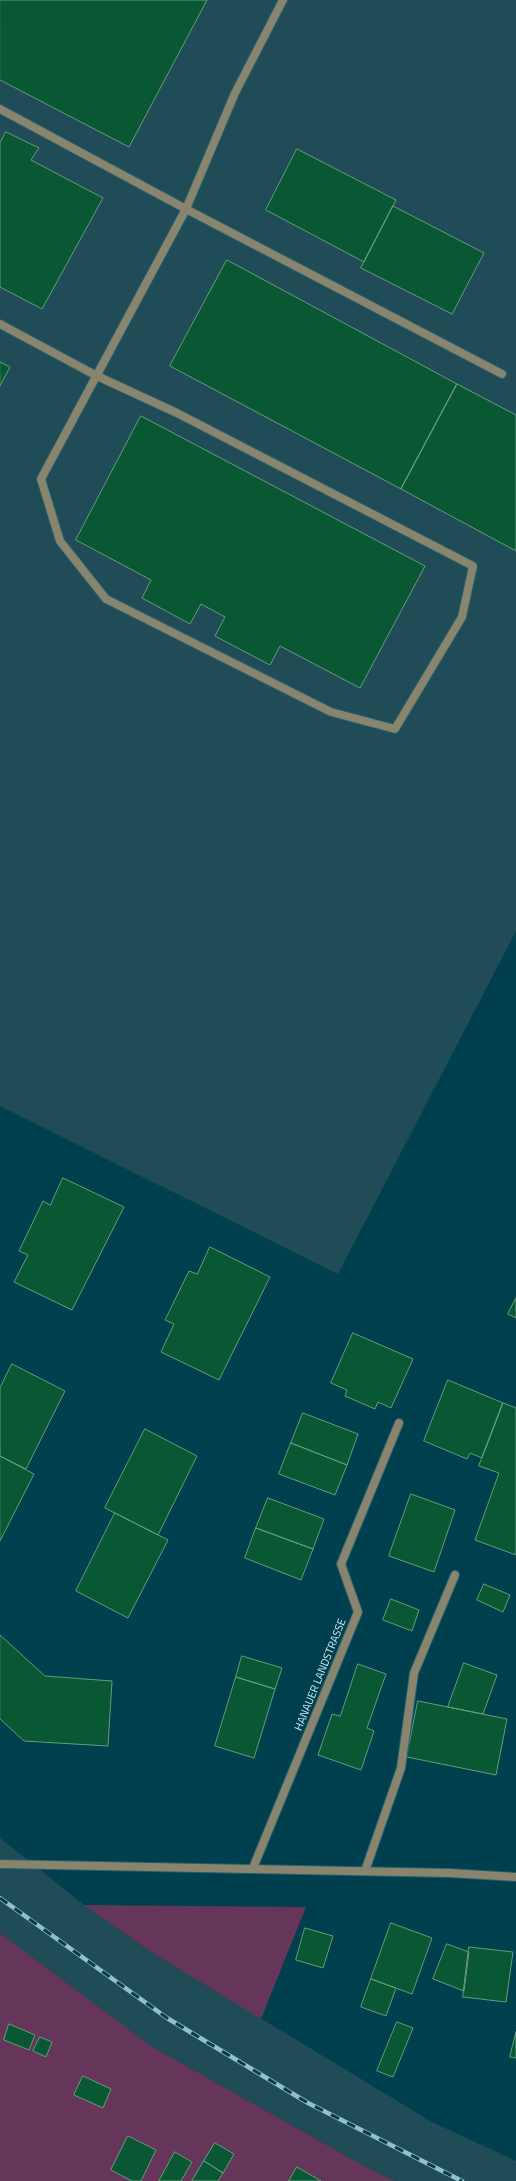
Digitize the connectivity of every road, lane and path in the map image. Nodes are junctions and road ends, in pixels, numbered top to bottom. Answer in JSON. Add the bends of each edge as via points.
{"nodes":[{"id":1,"x":283,"y":0,"type":"edge"},
{"id":2,"x":0,"y":109,"type":"edge"},
{"id":3,"x":186,"y":209,"type":"junction"},
{"id":4,"x":0,"y":324,"type":"edge"},
{"id":5,"x":502,"y":374,"type":"dead end"},
{"id":6,"x":97,"y":376,"type":"junction"},
{"id":7,"x":399,"y":1423,"type":"dead end"},
{"id":8,"x":455,"y":1575,"type":"dead end"},
{"id":9,"x":0,"y":1864,"type":"edge"},
{"id":10,"x":253,"y":1868,"type":"junction"},
{"id":11,"x":365,"y":1871,"type":"junction"},
{"id":12,"x":516,"y":1877,"type":"edge"}],
"edges":[{"from":1,"to":3,"type":"street","via":[[235,93]]},
{"from":2,"to":3,"type":"street"},
{"from":3,"to":5,"type":"street"},
{"from":3,"to":6,"type":"street"},
{"from":4,"to":6,"type":"street"},
{"from":6,"to":6,"type":"street","via":[[41,479],[60,542],[106,599],[332,712],[395,729],[462,616],[473,566],[177,413]]},
{"from":7,"to":10,"type":"street","name":"HANAUER LANDSTRASSE","via":[[341,1564],[358,1612]]},
{"from":8,"to":11,"type":"street","via":[[414,1673],[401,1768]]},
{"from":9,"to":10,"type":"street"},
{"from":10,"to":11,"type":"street"},
{"from":11,"to":12,"type":"street","via":[[450,1872]]}]}
